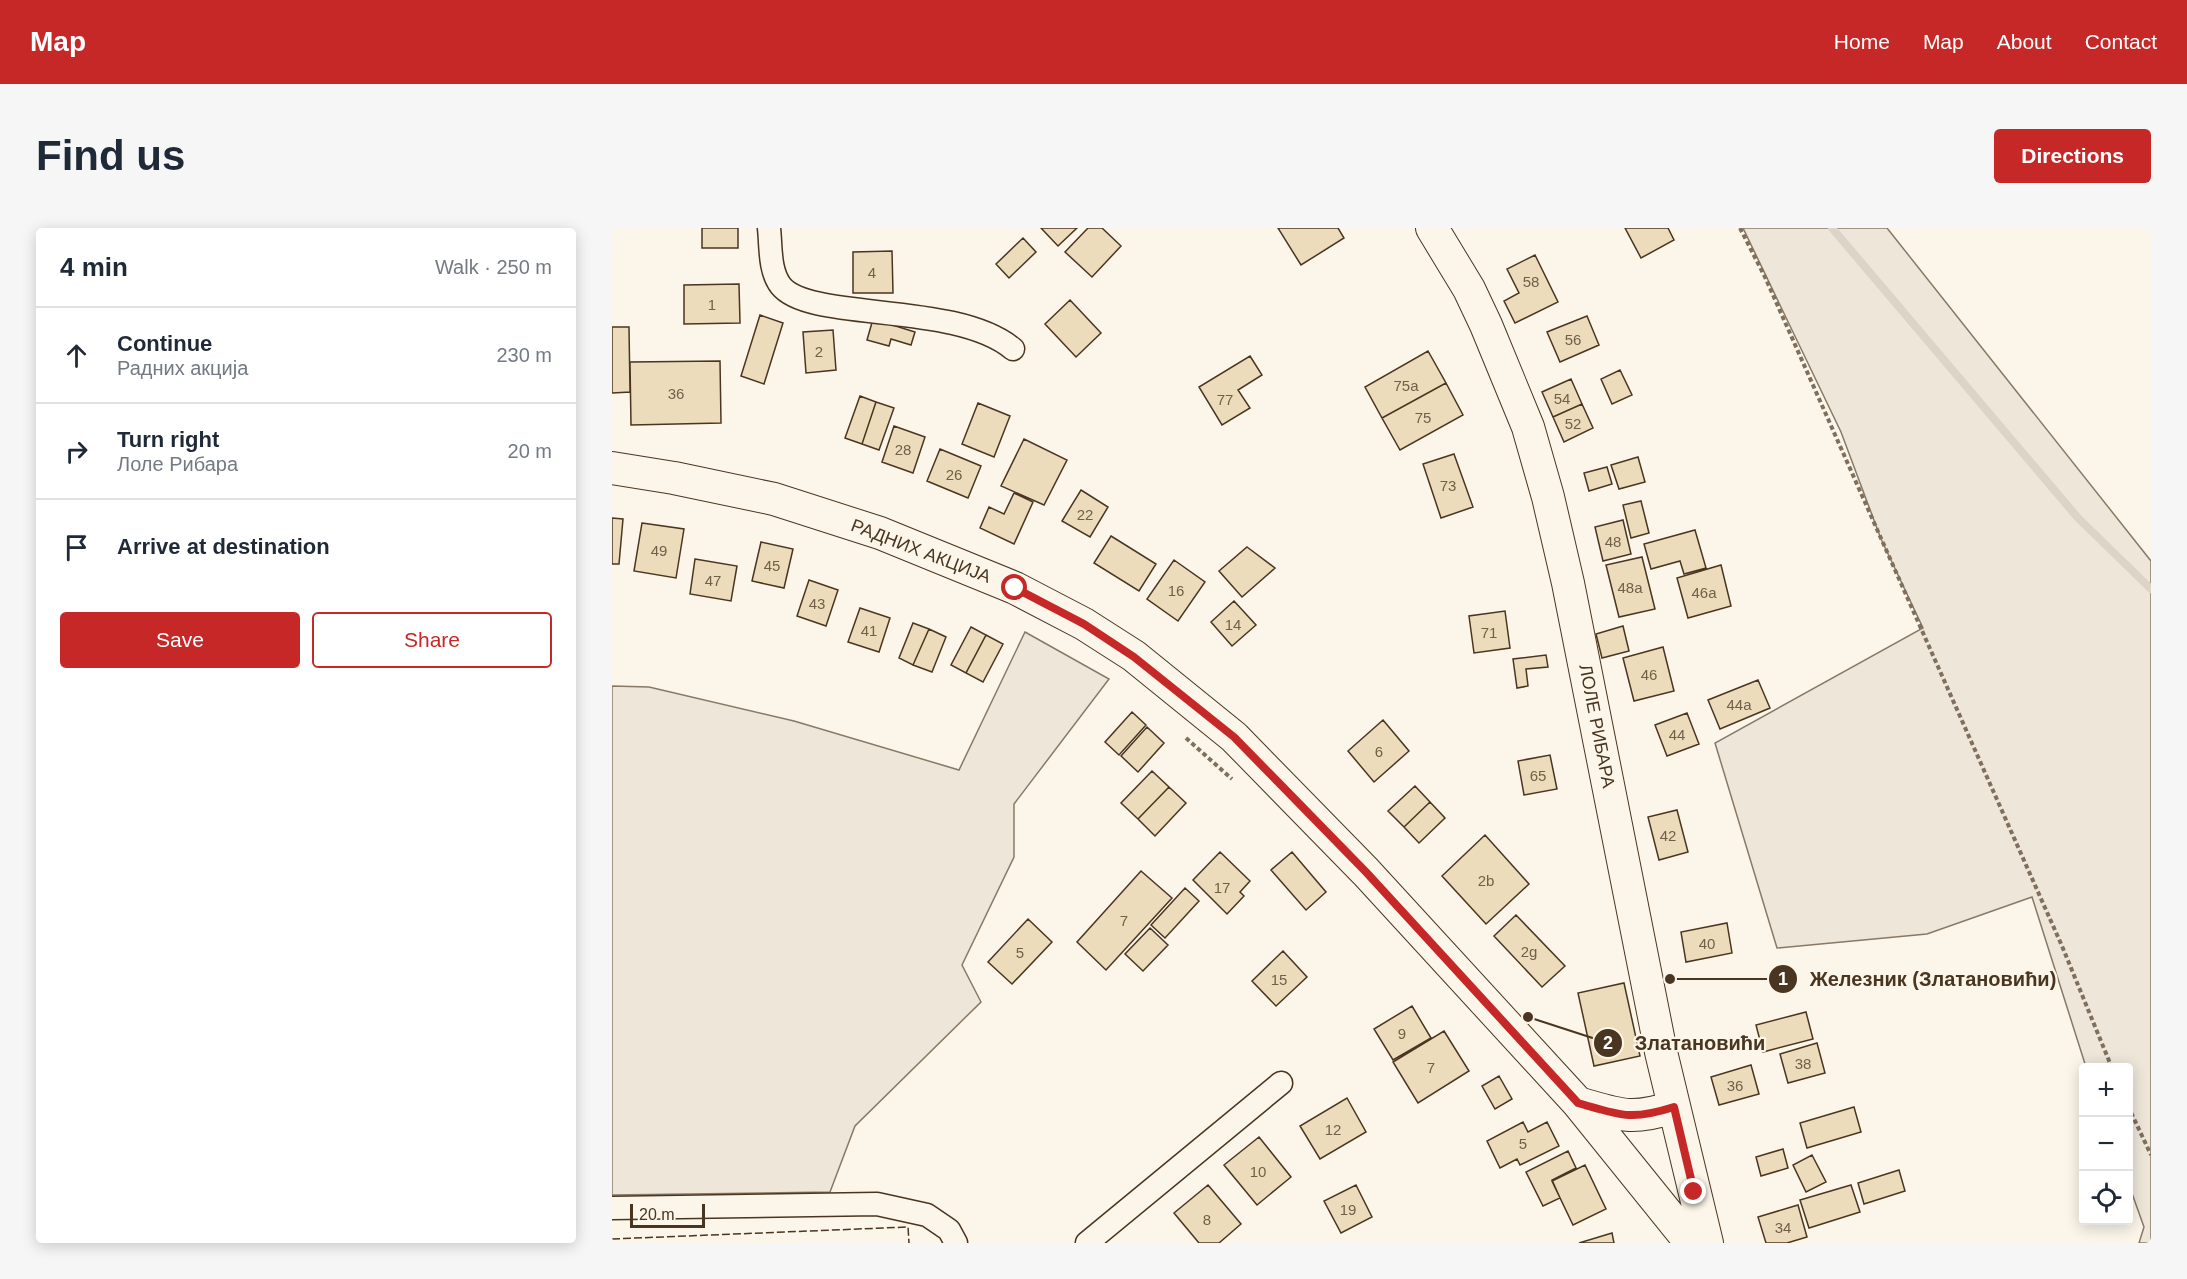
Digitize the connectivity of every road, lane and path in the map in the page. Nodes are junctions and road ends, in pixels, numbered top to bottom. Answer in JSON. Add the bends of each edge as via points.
{"nodes":[{"id":1,"x":770,"y":228,"type":"edge"},
{"id":2,"x":1432,"y":228,"type":"edge"},
{"id":3,"x":1740,"y":228,"type":"edge"},
{"id":4,"x":1013,"y":350,"type":"dead end"},
{"id":5,"x":612,"y":468,"type":"edge"},
{"id":6,"x":1179,"y":732,"type":"dead end"},
{"id":7,"x":1241,"y":788,"type":"dead end"},
{"id":8,"x":2110,"y":1063,"type":"edge"},
{"id":9,"x":1281,"y":1083,"type":"dead end"},
{"id":10,"x":1578,"y":1103,"type":"junction"},
{"id":11,"x":1674,"y":1107,"type":"junction"},
{"id":12,"x":2133,"y":1117,"type":"edge"},
{"id":13,"x":2151,"y":1155,"type":"edge"},
{"id":14,"x":612,"y":1208,"type":"edge"},
{"id":15,"x":956,"y":1243,"type":"edge"},
{"id":16,"x":1087,"y":1243,"type":"edge"},
{"id":17,"x":1691,"y":1243,"type":"edge"},
{"id":18,"x":1707,"y":1243,"type":"edge"}],
"edges":[{"from":1,"to":4,"type":"street","via":[[776,277],[795,298],[952,322],[989,335]]},
{"from":2,"to":11,"type":"main road","name":"ЛОЛЕ РИБАРА","via":[[1486,325],[1528,427],[1548,497]]},
{"from":3,"to":8,"type":"path","via":[[2062,946]]},
{"from":5,"to":10,"type":"main road","name":"РАДНИХ АКЦИЈА","via":[[774,499],[869,530],[1015,588],[1104,637],[1234,737],[1366,872]]},
{"from":6,"to":7,"type":"path"},
{"from":9,"to":16,"type":"street"},
{"from":10,"to":11,"type":"main road","via":[[1626,1116],[1646,1116]]},
{"from":10,"to":17,"type":"main road","name":"РАДНИХ АКЦИЈА"},
{"from":11,"to":18,"type":"main road","name":"ЛОЛЕ РИБАРА"},
{"from":12,"to":13,"type":"path"},
{"from":14,"to":15,"type":"street","via":[[877,1204],[910,1209],[938,1220]]}]}
